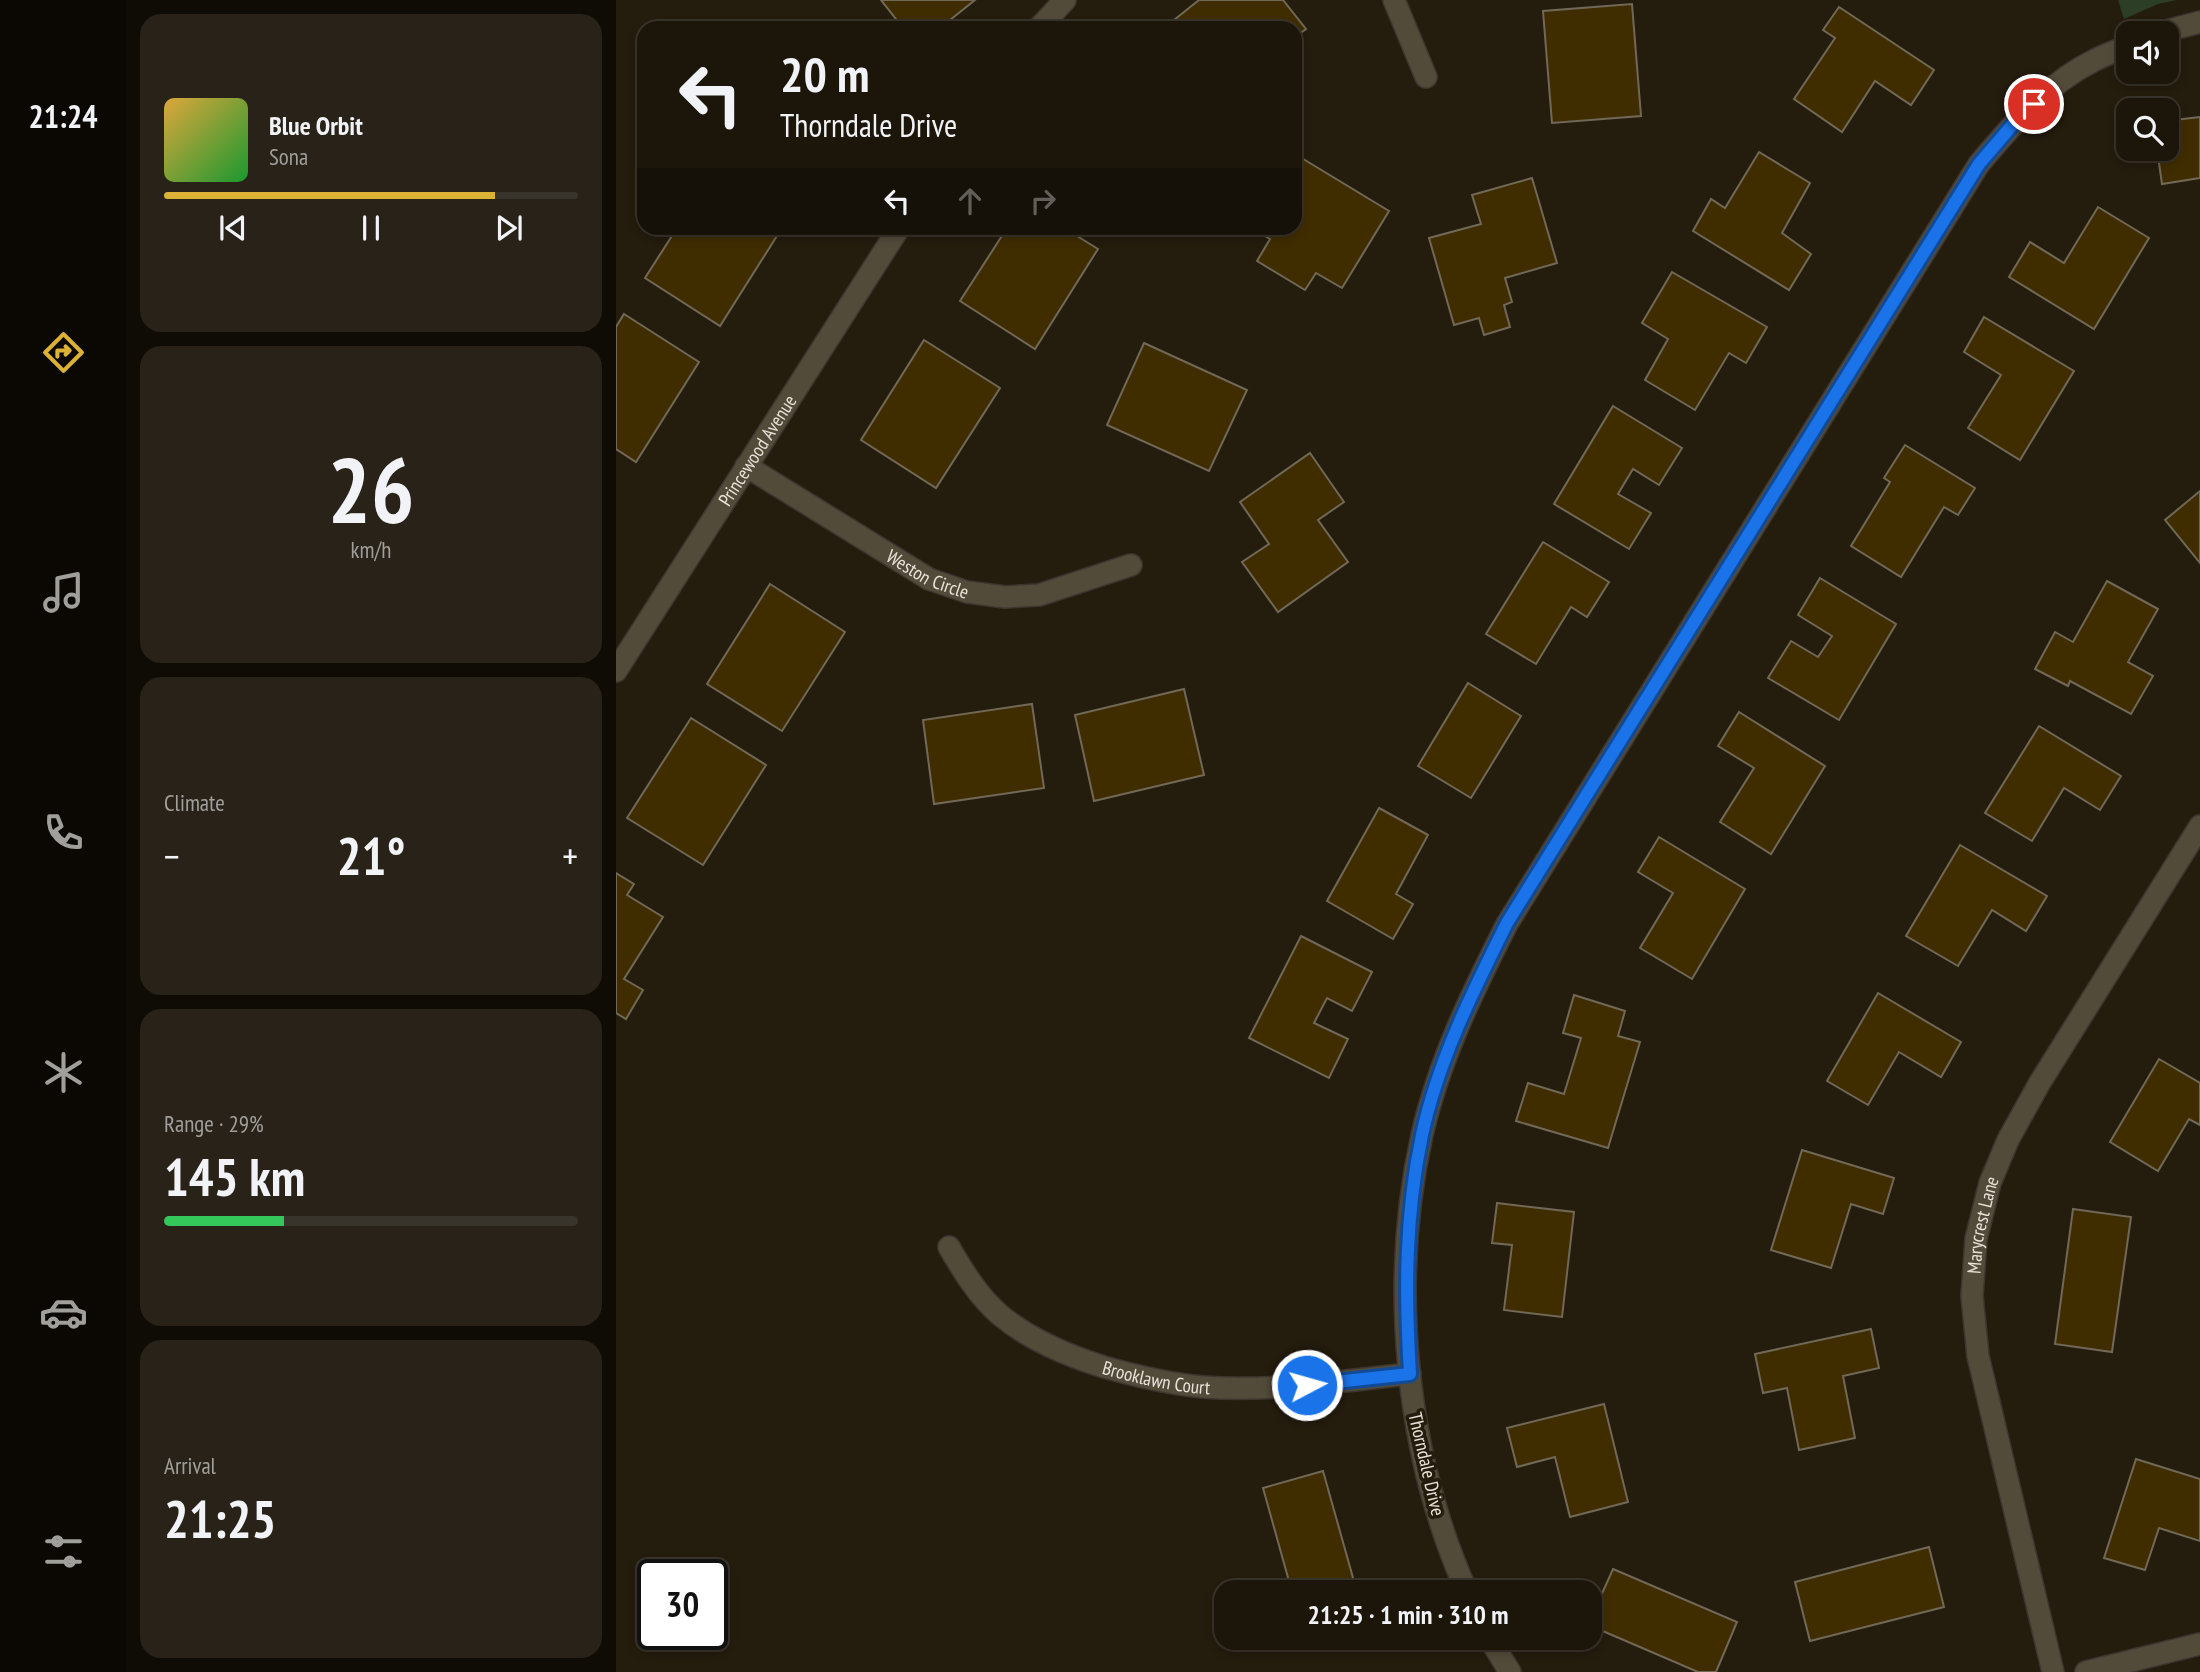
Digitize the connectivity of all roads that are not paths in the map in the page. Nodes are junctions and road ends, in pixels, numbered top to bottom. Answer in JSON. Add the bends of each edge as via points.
{"nodes":[{"id":1,"x":1065,"y":0,"type":"edge"},
{"id":2,"x":1394,"y":0,"type":"edge"},
{"id":3,"x":1046,"y":21,"type":"edge"},
{"id":4,"x":2200,"y":22,"type":"edge"},
{"id":5,"x":2179,"y":28,"type":"edge"},
{"id":6,"x":2116,"y":51,"type":"edge"},
{"id":7,"x":1426,"y":77,"type":"dead end"},
{"id":8,"x":894,"y":235,"type":"edge"},
{"id":9,"x":746,"y":466,"type":"junction"},
{"id":10,"x":1131,"y":565,"type":"dead end"},
{"id":11,"x":616,"y":671,"type":"edge"},
{"id":12,"x":2200,"y":826,"type":"edge"},
{"id":13,"x":949,"y":1247,"type":"dead end"},
{"id":14,"x":1410,"y":1374,"type":"junction"},
{"id":15,"x":1461,"y":1580,"type":"edge"},
{"id":16,"x":2200,"y":1644,"type":"edge"},
{"id":17,"x":1496,"y":1650,"type":"edge"},
{"id":18,"x":1510,"y":1672,"type":"edge"},
{"id":19,"x":2053,"y":1672,"type":"edge"},
{"id":20,"x":2086,"y":1672,"type":"edge"}],
"edges":[{"from":1,"to":3,"type":"street"},
{"from":2,"to":7,"type":"street"},
{"from":4,"to":5,"type":"street"},
{"from":6,"to":14,"type":"street","name":"Thorndale Drive","via":[[2091,61],[2054,86],[1979,164],[1507,923],[1444,1061],[1422,1134],[1410,1206],[1405,1299]]},
{"from":8,"to":9,"type":"street","name":"Princewood Avenue"},
{"from":9,"to":10,"type":"street","name":"Weston Circle","via":[[929,579],[967,592],[1039,595]]},
{"from":9,"to":11,"type":"street","name":"Princewood Avenue"},
{"from":12,"to":19,"type":"street","name":"Marycrest Lane","via":[[2008,1140],[1990,1183],[1976,1239],[1972,1296],[1978,1356]]},
{"from":13,"to":14,"type":"street","name":"Brooklawn Court","via":[[998,1314],[1034,1340],[1080,1360],[1136,1376],[1202,1387],[1282,1388]]},
{"from":14,"to":15,"type":"street","name":"Thorndale Drive","via":[[1431,1490]]},
{"from":16,"to":20,"type":"street"},
{"from":17,"to":18,"type":"street"}]}
